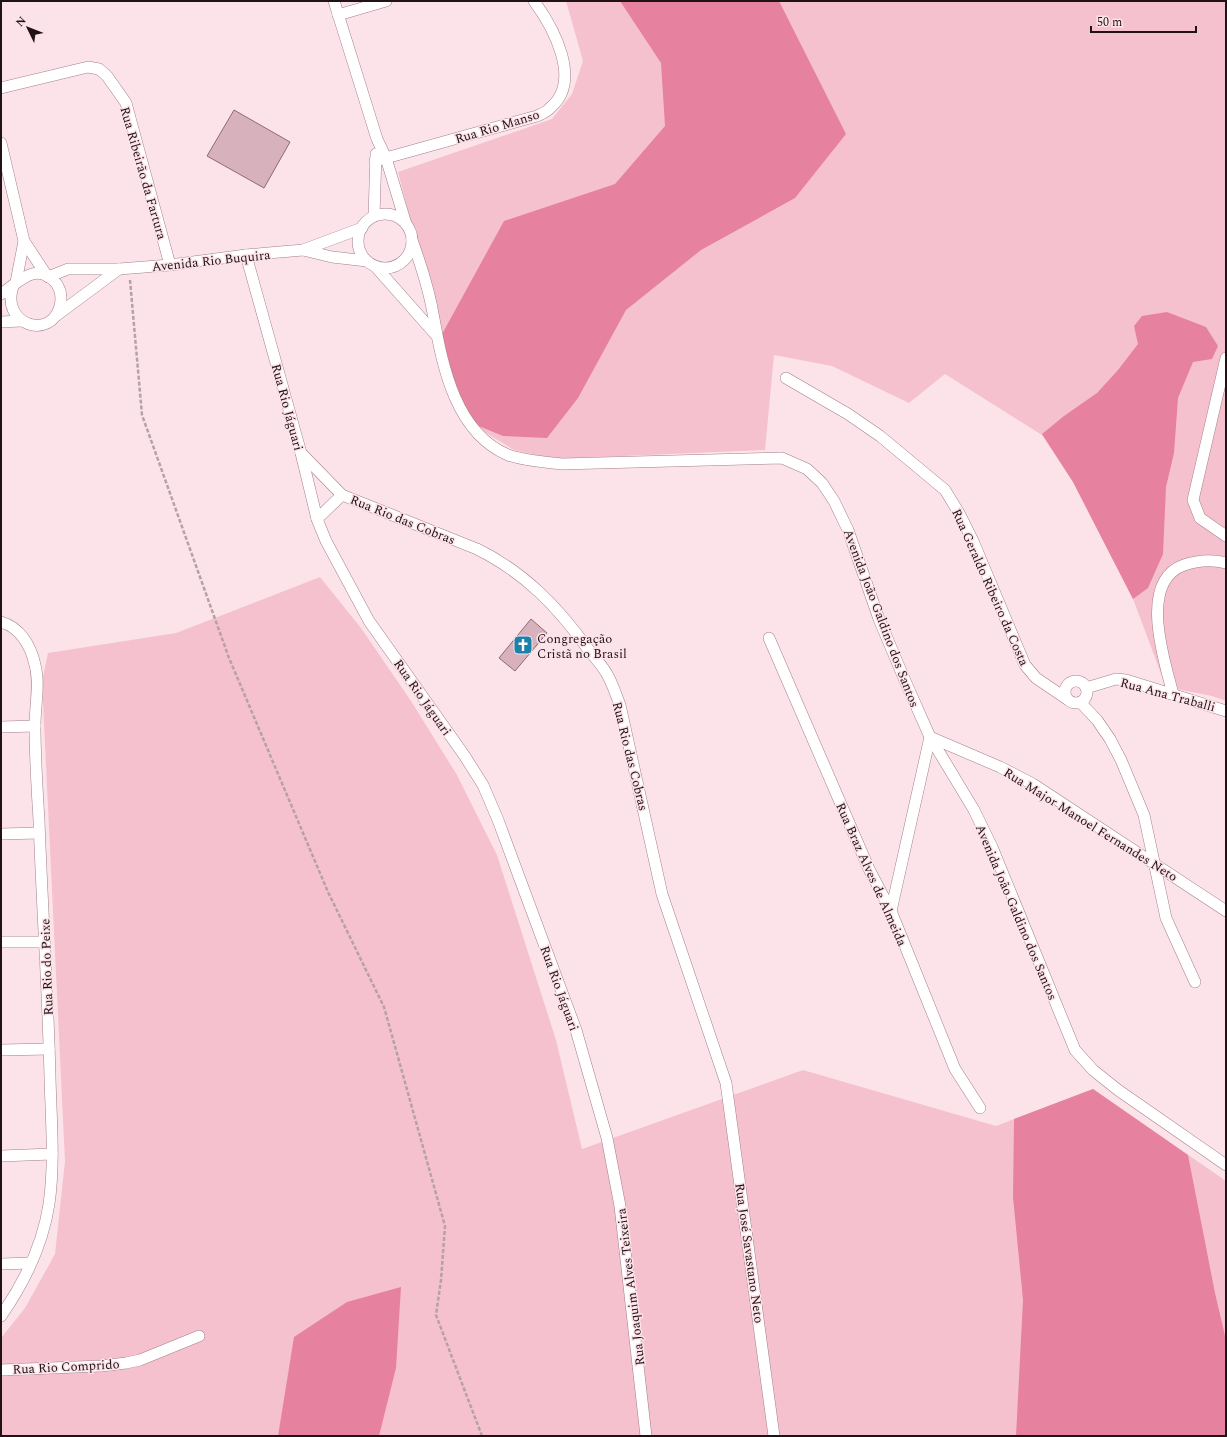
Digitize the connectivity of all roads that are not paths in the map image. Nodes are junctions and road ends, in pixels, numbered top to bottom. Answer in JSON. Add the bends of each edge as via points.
{"nodes":[{"id":1,"x":334,"y":1,"type":"edge"},
{"id":2,"x":386,"y":1,"type":"edge"},
{"id":3,"x":534,"y":1,"type":"edge"},
{"id":4,"x":338,"y":15,"type":"junction"},
{"id":5,"x":1,"y":88,"type":"edge"},
{"id":6,"x":377,"y":139,"type":"junction"},
{"id":7,"x":2,"y":151,"type":"edge"},
{"id":8,"x":386,"y":158,"type":"junction"},
{"id":9,"x":375,"y":160,"type":"junction"},
{"id":10,"x":374,"y":216,"type":"junction"},
{"id":11,"x":406,"y":224,"type":"junction"},
{"id":12,"x":362,"y":228,"type":"junction"},
{"id":13,"x":412,"y":240,"type":"junction"},
{"id":14,"x":24,"y":241,"type":"junction"},
{"id":15,"x":303,"y":250,"type":"junction"},
{"id":16,"x":246,"y":255,"type":"junction"},
{"id":17,"x":371,"y":263,"type":"junction"},
{"id":18,"x":170,"y":265,"type":"junction"},
{"id":19,"x":124,"y":269,"type":"junction"},
{"id":20,"x":47,"y":276,"type":"junction"},
{"id":21,"x":14,"y":284,"type":"junction"},
{"id":22,"x":1,"y":294,"type":"edge"},
{"id":23,"x":56,"y":316,"type":"junction"},
{"id":24,"x":1,"y":322,"type":"edge"},
{"id":25,"x":21,"y":322,"type":"junction"},
{"id":26,"x":436,"y":335,"type":"junction"},
{"id":27,"x":1226,"y":358,"type":"edge"},
{"id":28,"x":786,"y":378,"type":"dead end"},
{"id":29,"x":301,"y":453,"type":"junction"},
{"id":30,"x":342,"y":495,"type":"junction"},
{"id":31,"x":317,"y":519,"type":"junction"},
{"id":32,"x":1226,"y":536,"type":"edge"},
{"id":33,"x":1226,"y":564,"type":"edge"},
{"id":34,"x":1,"y":622,"type":"edge"},
{"id":35,"x":769,"y":638,"type":"dead end"},
{"id":36,"x":1042,"y":682,"type":"junction"},
{"id":37,"x":1069,"y":684,"type":"junction"},
{"id":38,"x":1086,"y":688,"type":"junction"},
{"id":39,"x":1173,"y":694,"type":"junction"},
{"id":40,"x":1067,"y":699,"type":"junction"},
{"id":41,"x":1080,"y":702,"type":"junction"},
{"id":42,"x":1226,"y":710,"type":"edge"},
{"id":43,"x":35,"y":726,"type":"junction"},
{"id":44,"x":1,"y":727,"type":"edge"},
{"id":45,"x":930,"y":737,"type":"junction"},
{"id":46,"x":39,"y":833,"type":"junction"},
{"id":47,"x":1,"y":834,"type":"edge"},
{"id":48,"x":1154,"y":862,"type":"junction"},
{"id":49,"x":891,"y":911,"type":"junction"},
{"id":50,"x":1226,"y":911,"type":"edge"},
{"id":51,"x":1,"y":942,"type":"edge"},
{"id":52,"x":45,"y":942,"type":"junction"},
{"id":53,"x":1195,"y":982,"type":"dead end"},
{"id":54,"x":50,"y":1049,"type":"junction"},
{"id":55,"x":1,"y":1050,"type":"edge"},
{"id":56,"x":723,"y":1070,"type":"joint"},
{"id":57,"x":980,"y":1108,"type":"dead end"},
{"id":58,"x":607,"y":1138,"type":"joint"},
{"id":59,"x":52,"y":1154,"type":"junction"},
{"id":60,"x":1,"y":1156,"type":"edge"},
{"id":61,"x":1226,"y":1166,"type":"edge"},
{"id":62,"x":31,"y":1263,"type":"junction"},
{"id":63,"x":1,"y":1264,"type":"edge"},
{"id":64,"x":1,"y":1316,"type":"edge"},
{"id":65,"x":199,"y":1336,"type":"dead end"},
{"id":66,"x":1,"y":1370,"type":"edge"},
{"id":67,"x":646,"y":1436,"type":"edge"},
{"id":68,"x":774,"y":1436,"type":"edge"}],
"edges":[{"from":1,"to":4,"type":"street"},
{"from":2,"to":4,"type":"street"},
{"from":3,"to":8,"type":"street","name":"Rua Rio Manso","via":[[544,15],[562,54],[565,69],[559,97],[550,108],[537,116]]},
{"from":4,"to":6,"type":"street"},
{"from":5,"to":18,"type":"street","name":"Rua Ribeirão da Fartura","via":[[88,67],[99,69],[107,76],[126,103]]},
{"from":6,"to":8,"type":"street"},
{"from":6,"to":9,"type":"street"},
{"from":7,"to":14,"type":"street"},
{"from":8,"to":9,"type":"street","name":"Rua Rio Manso"},
{"from":8,"to":11,"type":"street"},
{"from":9,"to":10,"type":"street"},
{"from":10,"to":11,"type":"street","via":[[392,214]]},
{"from":10,"to":12,"type":"street"},
{"from":11,"to":13,"type":"street"},
{"from":12,"to":15,"type":"street"},
{"from":12,"to":17,"type":"street","via":[[359,245],[362,254]]},
{"from":13,"to":17,"type":"street","via":[[409,253],[400,263],[384,268]]},
{"from":13,"to":26,"type":"street","name":"Avenida João Galdino dos Santos","via":[[434,318]]},
{"from":14,"to":20,"type":"street"},
{"from":14,"to":21,"type":"street"},
{"from":15,"to":16,"type":"street","name":"Avenida Rio Buquira"},
{"from":15,"to":17,"type":"street"},
{"from":16,"to":18,"type":"street","name":"Avenida Rio Buquira"},
{"from":16,"to":29,"type":"street","name":"Rua Rio Jáguari"},
{"from":17,"to":26,"type":"street"},
{"from":18,"to":19,"type":"street","name":"Avenida Rio Buquira"},
{"from":19,"to":20,"type":"street","name":"Avenida Rio Buquira","via":[[68,269]]},
{"from":19,"to":23,"type":"street"},
{"from":20,"to":21,"type":"street","via":[[30,274]]},
{"from":20,"to":23,"type":"street","via":[[58,285],[61,293],[62,301]]},
{"from":21,"to":22,"type":"street"},
{"from":21,"to":25,"type":"street","via":[[9,300],[10,308]]},
{"from":23,"to":25,"type":"street","via":[[35,326]]},
{"from":24,"to":25,"type":"street"},
{"from":26,"to":45,"type":"street","name":"Avenida João Galdino dos Santos","via":[[453,391],[464,415],[474,431],[508,455],[562,464],[776,458],[797,463],[808,469],[822,482],[848,530],[879,619]]},
{"from":27,"to":32,"type":"street","via":[[1193,500],[1200,518]]},
{"from":28,"to":36,"type":"street","name":"Rua Geraldo Ribeiro da Costa","via":[[880,436],[945,490],[972,541],[1025,665],[1031,674]]},
{"from":29,"to":30,"type":"street","name":"Rua Rio das Cobras"},
{"from":29,"to":31,"type":"street","name":"Rua Rio Jáguari"},
{"from":30,"to":31,"type":"street"},
{"from":30,"to":56,"type":"street","name":"Rua Rio das Cobras","via":[[495,558],[520,575],[547,598],[573,627],[608,676],[620,705],[662,894]]},
{"from":31,"to":58,"type":"street","name":"Rua Rio Jáguari","via":[[369,620],[483,786],[576,1030]]},
{"from":33,"to":39,"type":"street","via":[[1207,560],[1179,567],[1170,574],[1159,593],[1159,634]]},
{"from":34,"to":43,"type":"street","name":"Rua Rio do Peixe","via":[[19,632],[30,646],[36,666]]},
{"from":35,"to":49,"type":"street","name":"Rua Braz Alves de Almeida","via":[[869,869]]},
{"from":36,"to":37,"type":"street"},
{"from":36,"to":40,"type":"street","name":"Rua Geraldo Ribeiro da Costa"},
{"from":37,"to":38,"type":"street","via":[[1079,682]]},
{"from":37,"to":40,"type":"street","via":[[1065,692]]},
{"from":38,"to":39,"type":"street","name":"Rua Ana Traballi","via":[[1116,679]]},
{"from":38,"to":41,"type":"street","via":[[1087,695]]},
{"from":39,"to":42,"type":"street","name":"Rua Ana Traballi"},
{"from":40,"to":41,"type":"street","via":[[1073,703]]},
{"from":41,"to":48,"type":"street","via":[[1097,720],[1121,760],[1144,815]]},
{"from":43,"to":44,"type":"street"},
{"from":43,"to":46,"type":"street","name":"Rua Rio do Peixe"},
{"from":45,"to":48,"type":"street","name":"Rua Major Manoel Fernandes Neto","via":[[1033,784]]},
{"from":45,"to":49,"type":"street"},
{"from":45,"to":61,"type":"street","name":"Avenida João Galdino dos Santos","via":[[974,810],[992,847],[1075,1050],[1093,1070],[1118,1090]]},
{"from":46,"to":47,"type":"street"},
{"from":46,"to":52,"type":"street","name":"Rua Rio do Peixe"},
{"from":48,"to":50,"type":"street","name":"Rua Major Manoel Fernandes Neto"},
{"from":48,"to":53,"type":"street","via":[[1166,918]]},
{"from":49,"to":57,"type":"street","name":"Rua Braz Alves de Almeida","via":[[956,1069]]},
{"from":51,"to":52,"type":"street"},
{"from":52,"to":54,"type":"street","name":"Rua Rio do Peixe"},
{"from":54,"to":55,"type":"street"},
{"from":54,"to":59,"type":"street","name":"Rua Rio do Peixe"},
{"from":56,"to":68,"type":"street","name":"Rua José Savastano Neto","via":[[737,1155]]},
{"from":58,"to":67,"type":"street","name":"Rua Joaquim Alves Teixeira","via":[[620,1206]]},
{"from":59,"to":60,"type":"street"},
{"from":59,"to":62,"type":"street","name":"Rua Rio do Peixe","via":[[49,1204],[43,1232]]},
{"from":62,"to":63,"type":"street"},
{"from":62,"to":64,"type":"street","name":"Rua Rio do Peixe","via":[[15,1296]]},
{"from":65,"to":66,"type":"street","name":"Rua Rio Comprido","via":[[140,1360],[126,1363]]}]}
